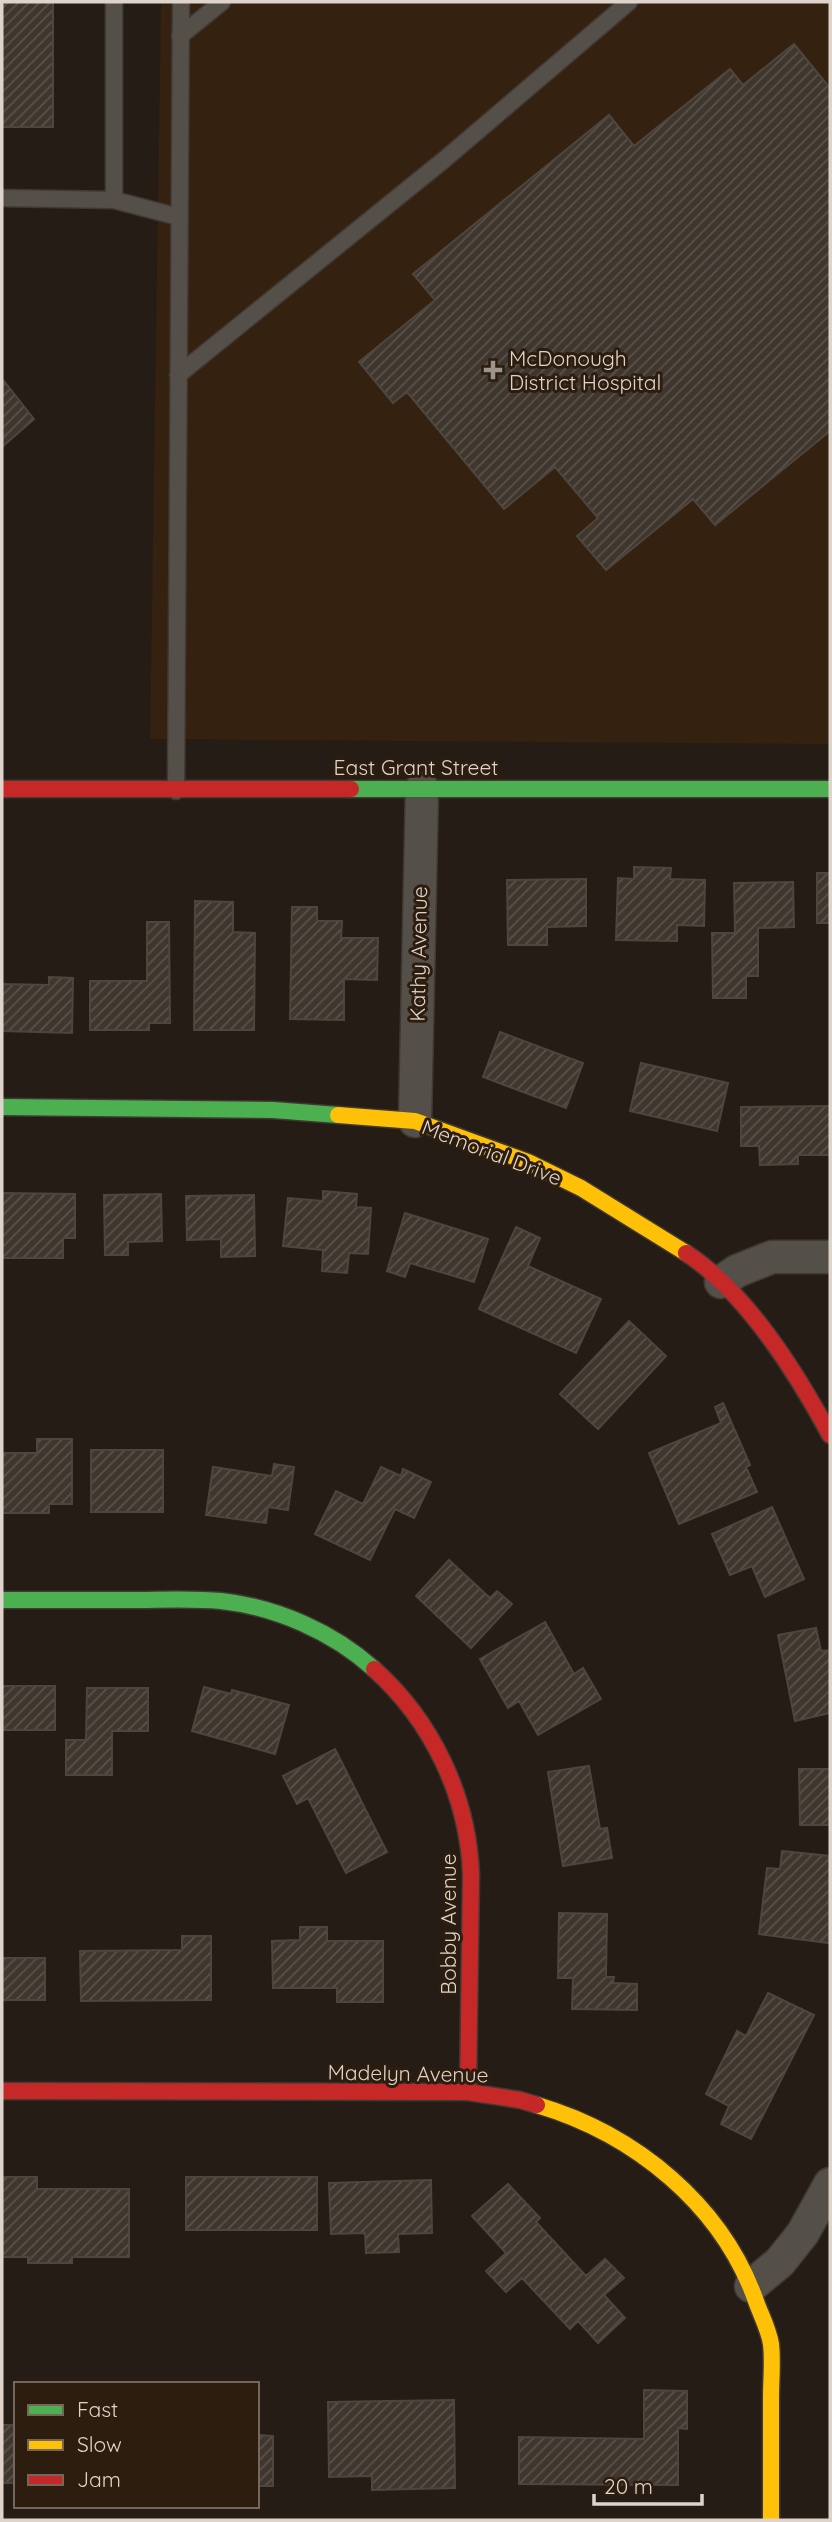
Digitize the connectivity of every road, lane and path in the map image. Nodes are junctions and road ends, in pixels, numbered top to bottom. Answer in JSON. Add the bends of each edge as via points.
{"nodes":[{"id":1,"x":114,"y":2,"type":"edge"},
{"id":2,"x":181,"y":2,"type":"edge"},
{"id":3,"x":222,"y":2,"type":"edge"},
{"id":4,"x":628,"y":2,"type":"edge"},
{"id":5,"x":180,"y":36,"type":"junction"},
{"id":6,"x":2,"y":198,"type":"edge"},
{"id":7,"x":114,"y":200,"type":"junction"},
{"id":8,"x":179,"y":217,"type":"junction"},
{"id":9,"x":178,"y":375,"type":"junction"},
{"id":10,"x":422,"y":788,"type":"junction"},
{"id":11,"x":2,"y":789,"type":"edge"},
{"id":12,"x":830,"y":789,"type":"edge"},
{"id":13,"x":176,"y":791,"type":"junction"},
{"id":14,"x":2,"y":1107,"type":"edge"},
{"id":15,"x":415,"y":1121,"type":"junction"},
{"id":16,"x":830,"y":1256,"type":"edge"},
{"id":17,"x":721,"y":1282,"type":"junction"},
{"id":18,"x":830,"y":1435,"type":"edge"},
{"id":19,"x":2,"y":1600,"type":"edge"},
{"id":20,"x":2,"y":2091,"type":"edge"},
{"id":21,"x":468,"y":2092,"type":"junction"},
{"id":22,"x":830,"y":2184,"type":"edge"},
{"id":23,"x":751,"y":2286,"type":"junction"},
{"id":24,"x":771,"y":2520,"type":"edge"}],
"edges":[{"from":1,"to":7,"type":"lane"},
{"from":2,"to":5,"type":"lane"},
{"from":3,"to":5,"type":"lane"},
{"from":4,"to":9,"type":"lane","via":[[445,159]]},
{"from":5,"to":8,"type":"lane"},
{"from":6,"to":7,"type":"lane"},
{"from":7,"to":8,"type":"lane"},
{"from":8,"to":9,"type":"lane"},
{"from":9,"to":13,"type":"lane"},
{"from":10,"to":12,"type":"street","name":"East Grant Street"},
{"from":10,"to":13,"type":"street","name":"East Grant Street"},
{"from":10,"to":15,"type":"street","name":"Kathy Avenue"},
{"from":11,"to":13,"type":"street","name":"East Grant Street"},
{"from":14,"to":15,"type":"street","name":"Memorial Drive","via":[[273,1110]]},
{"from":15,"to":17,"type":"street","name":"Memorial Drive","via":[[528,1162],[581,1188],[708,1267]]},
{"from":16,"to":17,"type":"street","via":[[772,1256]]},
{"from":17,"to":18,"type":"street","name":"Memorial Drive","via":[[758,1322],[801,1381]]},
{"from":19,"to":21,"type":"street","name":"Bobby Avenue","via":[[227,1602],[274,1612],[318,1630],[358,1654],[394,1686],[424,1723],[447,1765],[463,1810],[471,1857]]},
{"from":20,"to":21,"type":"street","name":"Madelyn Avenue"},
{"from":21,"to":23,"type":"street","name":"Madelyn Avenue","via":[[520,2100],[570,2115],[617,2138],[660,2168],[698,2205],[730,2246]]},
{"from":22,"to":23,"type":"street","via":[[803,2233],[780,2262]]},
{"from":23,"to":24,"type":"street","name":"Madelyn Avenue","via":[[771,2343]]}]}
